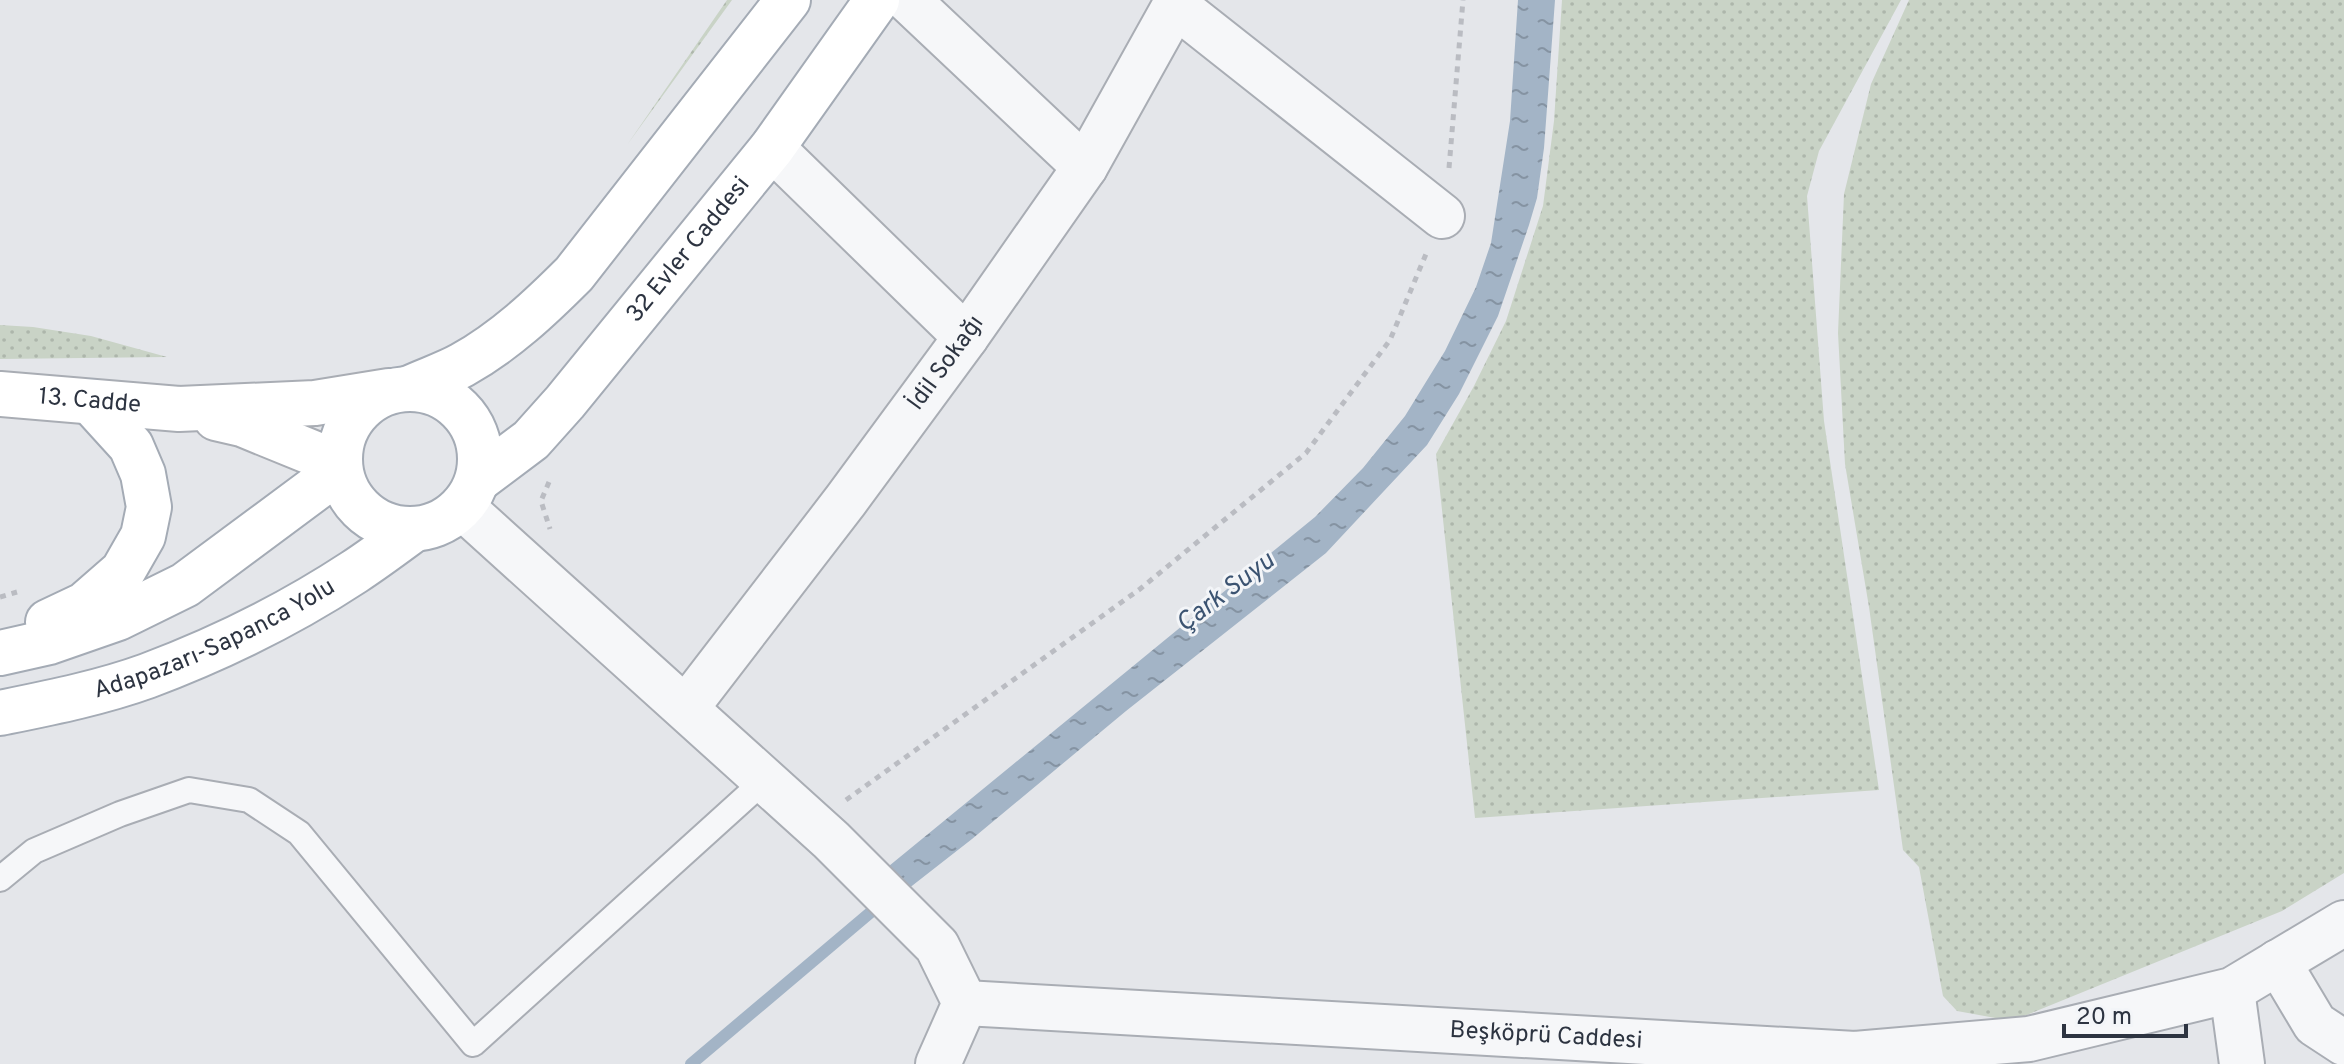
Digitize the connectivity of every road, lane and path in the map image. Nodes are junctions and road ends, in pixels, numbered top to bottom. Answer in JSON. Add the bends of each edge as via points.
{"nodes":[{"id":1,"x":788,"y":0,"type":"edge"},
{"id":2,"x":877,"y":0,"type":"edge"},
{"id":3,"x":908,"y":0,"type":"edge"},
{"id":4,"x":1463,"y":0,"type":"edge"},
{"id":5,"x":1177,"y":3,"type":"edge"},
{"id":6,"x":772,"y":148,"type":"junction"},
{"id":7,"x":1085,"y":167,"type":"junction"},
{"id":8,"x":1442,"y":216,"type":"junction"},
{"id":9,"x":966,"y":337,"type":"junction"},
{"id":10,"x":399,"y":389,"type":"junction"},
{"id":11,"x":0,"y":394,"type":"edge"},
{"id":12,"x":91,"y":402,"type":"junction"},
{"id":13,"x":179,"y":409,"type":"junction"},
{"id":14,"x":340,"y":467,"type":"junction"},
{"id":15,"x":552,"y":475,"type":"dead end"},
{"id":16,"x":470,"y":493,"type":"junction"},
{"id":17,"x":413,"y":530,"type":"junction"},
{"id":18,"x":551,"y":532,"type":"dead end"},
{"id":19,"x":0,"y":644,"type":"edge"},
{"id":20,"x":0,"y":653,"type":"edge"},
{"id":21,"x":686,"y":708,"type":"junction"},
{"id":22,"x":0,"y":713,"type":"edge"},
{"id":23,"x":765,"y":780,"type":"junction"},
{"id":24,"x":822,"y":832,"type":"junction"},
{"id":25,"x":0,"y":879,"type":"edge"},
{"id":26,"x":2344,"y":923,"type":"edge"},
{"id":27,"x":2278,"y":962,"type":"junction"},
{"id":28,"x":2232,"y":990,"type":"junction"},
{"id":29,"x":965,"y":1003,"type":"junction"},
{"id":30,"x":2344,"y":1043,"type":"edge"},
{"id":31,"x":938,"y":1064,"type":"edge"},
{"id":32,"x":2242,"y":1064,"type":"edge"}],
"edges":[{"from":1,"to":10,"type":"main road","via":[[574,274],[540,308],[460,366]]},
{"from":2,"to":6,"type":"main road","name":"32 Evler Caddesi"},
{"from":3,"to":7,"type":"street"},
{"from":4,"to":8,"type":"path"},
{"from":5,"to":7,"type":"street","name":"İdil Sokağı"},
{"from":5,"to":8,"type":"street"},
{"from":6,"to":9,"type":"street"},
{"from":6,"to":16,"type":"main road","name":"32 Evler Caddesi","via":[[557,411]]},
{"from":7,"to":9,"type":"street","name":"İdil Sokağı"},
{"from":8,"to":24,"type":"path","via":[[1390,340],[1306,453],[1140,589]]},
{"from":9,"to":21,"type":"street","name":"İdil Sokağı"},
{"from":10,"to":13,"type":"main road","via":[[315,403]]},
{"from":10,"to":14,"type":"main road","via":[[368,402],[351,419],[342,440]]},
{"from":10,"to":16,"type":"main road","via":[[432,391],[467,417],[478,435],[481,457]]},
{"from":11,"to":12,"type":"main road","name":"13. Cadde"},
{"from":12,"to":13,"type":"main road","name":"13. Cadde"},
{"from":12,"to":19,"type":"main road","via":[[131,446],[143,474],[149,507],[143,536],[123,571],[84,605]]},
{"from":13,"to":14,"type":"main road","via":[[242,424]]},
{"from":14,"to":17,"type":"main road","via":[[358,507],[393,527]]},
{"from":14,"to":20,"type":"main road","via":[[185,585],[118,618]]},
{"from":15,"to":18,"type":"path","via":[[541,501]]},
{"from":16,"to":17,"type":"main road","via":[[448,519]]},
{"from":16,"to":21,"type":"street"},
{"from":17,"to":22,"type":"main road","name":"Adapazarı-Sapanca Yolu","via":[[354,573],[219,645],[146,676]]},
{"from":21,"to":23,"type":"street"},
{"from":23,"to":24,"type":"street"},
{"from":23,"to":25,"type":"lane","via":[[473,1044],[299,833],[249,800],[189,790],[34,851]]},
{"from":24,"to":29,"type":"street","via":[[937,946]]},
{"from":26,"to":27,"type":"street","name":"Beşköprü Caddesi"},
{"from":27,"to":28,"type":"street","name":"Beşköprü Caddesi"},
{"from":27,"to":30,"type":"street","via":[[2315,1024]]},
{"from":28,"to":29,"type":"street","name":"Beşköprü Caddesi","via":[[2029,1039],[1855,1054]]},
{"from":28,"to":32,"type":"street"},
{"from":29,"to":31,"type":"street"}]}
